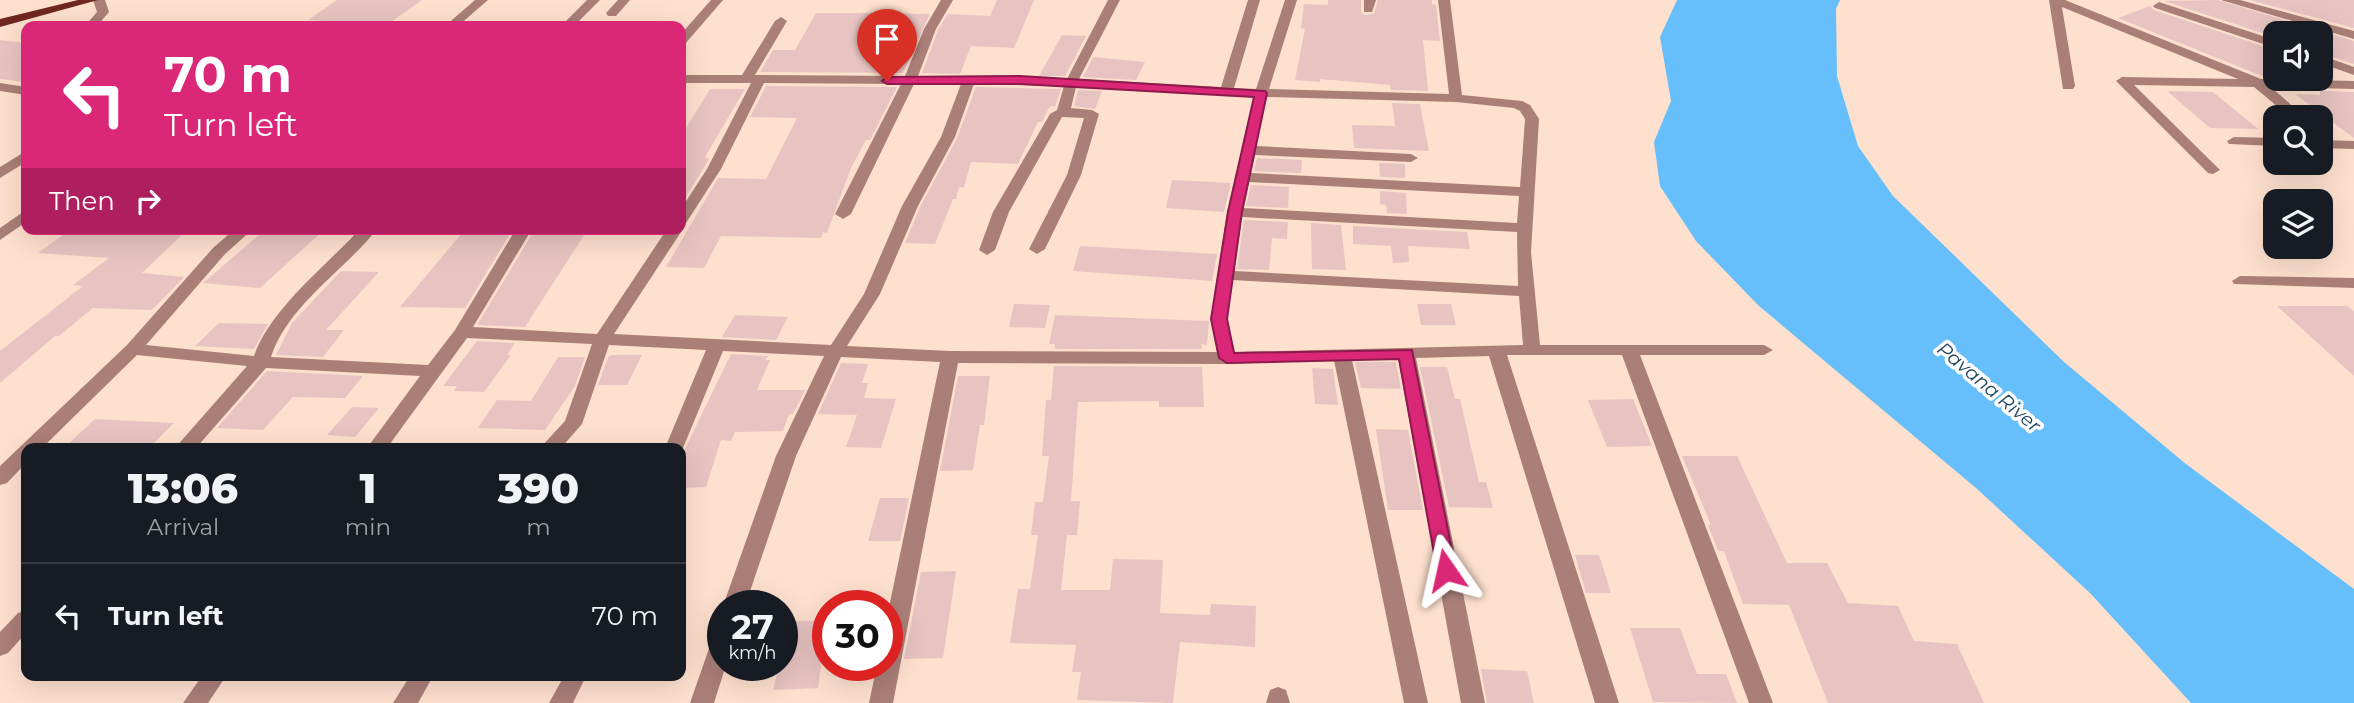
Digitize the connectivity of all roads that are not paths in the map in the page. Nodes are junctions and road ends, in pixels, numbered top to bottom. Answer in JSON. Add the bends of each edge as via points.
{"nodes":[{"id":1,"x":62,"y":0,"type":"edge"},
{"id":2,"x":92,"y":0,"type":"edge"},
{"id":3,"x":99,"y":0,"type":"edge"},
{"id":4,"x":482,"y":0,"type":"edge"},
{"id":5,"x":594,"y":0,"type":"edge"},
{"id":6,"x":624,"y":0,"type":"edge"},
{"id":7,"x":717,"y":0,"type":"edge"},
{"id":8,"x":947,"y":0,"type":"edge"},
{"id":9,"x":1114,"y":0,"type":"edge"},
{"id":10,"x":1254,"y":0,"type":"edge"},
{"id":11,"x":1291,"y":0,"type":"edge"},
{"id":12,"x":1444,"y":0,"type":"edge"},
{"id":13,"x":2227,"y":0,"type":"edge"},
{"id":14,"x":2055,"y":1,"type":"edge"},
{"id":15,"x":2159,"y":6,"type":"dead end"},
{"id":16,"x":612,"y":13,"type":"dead end"},
{"id":17,"x":0,"y":15,"type":"edge"},
{"id":18,"x":95,"y":21,"type":"edge"},
{"id":19,"x":457,"y":21,"type":"edge"},
{"id":20,"x":572,"y":21,"type":"edge"},
{"id":21,"x":781,"y":21,"type":"dead end"},
{"id":22,"x":0,"y":23,"type":"edge"},
{"id":23,"x":686,"y":35,"type":"edge"},
{"id":24,"x":2354,"y":35,"type":"edge"},
{"id":25,"x":2263,"y":40,"type":"edge"},
{"id":26,"x":2333,"y":64,"type":"edge"},
{"id":27,"x":2354,"y":71,"type":"edge"},
{"id":28,"x":686,"y":79,"type":"edge"},
{"id":29,"x":753,"y":80,"type":"junction"},
{"id":30,"x":969,"y":80,"type":"junction"},
{"id":31,"x":909,"y":81,"type":"junction"},
{"id":32,"x":2256,"y":82,"type":"junction"},
{"id":33,"x":1071,"y":83,"type":"junction"},
{"id":34,"x":2354,"y":85,"type":"edge"},
{"id":35,"x":2068,"y":86,"type":"dead end"},
{"id":36,"x":3,"y":90,"type":"edge"},
{"id":37,"x":21,"y":91,"type":"edge"},
{"id":38,"x":1226,"y":92,"type":"junction"},
{"id":39,"x":1261,"y":93,"type":"junction"},
{"id":40,"x":1456,"y":98,"type":"junction"},
{"id":41,"x":2284,"y":105,"type":"edge"},
{"id":42,"x":1063,"y":112,"type":"junction"},
{"id":43,"x":2234,"y":141,"type":"dead end"},
{"id":44,"x":2263,"y":142,"type":"edge"},
{"id":45,"x":2333,"y":142,"type":"edge"},
{"id":46,"x":2354,"y":145,"type":"edge"},
{"id":47,"x":1249,"y":150,"type":"junction"},
{"id":48,"x":1411,"y":158,"type":"dead end"},
{"id":49,"x":21,"y":159,"type":"edge"},
{"id":50,"x":2213,"y":170,"type":"dead end"},
{"id":51,"x":0,"y":174,"type":"edge"},
{"id":52,"x":1243,"y":177,"type":"junction"},
{"id":53,"x":1527,"y":192,"type":"junction"},
{"id":54,"x":686,"y":212,"type":"edge"},
{"id":55,"x":1235,"y":212,"type":"junction"},
{"id":56,"x":844,"y":214,"type":"dead end"},
{"id":57,"x":21,"y":219,"type":"edge"},
{"id":58,"x":1524,"y":228,"type":"junction"},
{"id":59,"x":0,"y":235,"type":"edge"},
{"id":60,"x":238,"y":235,"type":"edge"},
{"id":61,"x":363,"y":235,"type":"edge"},
{"id":62,"x":520,"y":235,"type":"edge"},
{"id":63,"x":671,"y":235,"type":"edge"},
{"id":64,"x":1037,"y":249,"type":"dead end"},
{"id":65,"x":987,"y":250,"type":"dead end"},
{"id":66,"x":1226,"y":275,"type":"junction"},
{"id":67,"x":2240,"y":281,"type":"dead end"},
{"id":68,"x":2354,"y":283,"type":"edge"},
{"id":69,"x":1527,"y":291,"type":"junction"},
{"id":70,"x":462,"y":332,"type":"junction"},
{"id":71,"x":603,"y":338,"type":"junction"},
{"id":72,"x":716,"y":346,"type":"junction"},
{"id":73,"x":133,"y":349,"type":"junction"},
{"id":74,"x":1496,"y":350,"type":"junction"},
{"id":75,"x":1532,"y":350,"type":"junction"},
{"id":76,"x":1629,"y":350,"type":"junction"},
{"id":77,"x":1764,"y":350,"type":"dead end"},
{"id":78,"x":835,"y":352,"type":"junction"},
{"id":79,"x":1406,"y":354,"type":"junction"},
{"id":80,"x":1342,"y":355,"type":"junction"},
{"id":81,"x":950,"y":357,"type":"junction"},
{"id":82,"x":1227,"y":358,"type":"junction"},
{"id":83,"x":261,"y":362,"type":"junction"},
{"id":84,"x":432,"y":371,"type":"junction"},
{"id":85,"x":36,"y":443,"type":"edge"},
{"id":86,"x":189,"y":443,"type":"edge"},
{"id":87,"x":381,"y":443,"type":"edge"},
{"id":88,"x":556,"y":443,"type":"edge"},
{"id":89,"x":677,"y":443,"type":"edge"},
{"id":90,"x":21,"y":458,"type":"edge"},
{"id":91,"x":0,"y":478,"type":"edge"},
{"id":92,"x":740,"y":590,"type":"edge"},
{"id":93,"x":21,"y":624,"type":"edge"},
{"id":94,"x":0,"y":647,"type":"edge"},
{"id":95,"x":211,"y":681,"type":"edge"},
{"id":96,"x":419,"y":681,"type":"edge"},
{"id":97,"x":572,"y":681,"type":"edge"},
{"id":98,"x":709,"y":681,"type":"edge"},
{"id":99,"x":195,"y":703,"type":"edge"},
{"id":100,"x":405,"y":703,"type":"edge"},
{"id":101,"x":561,"y":703,"type":"edge"},
{"id":102,"x":702,"y":703,"type":"edge"},
{"id":103,"x":881,"y":703,"type":"edge"},
{"id":104,"x":1416,"y":703,"type":"edge"},
{"id":105,"x":1473,"y":703,"type":"edge"},
{"id":106,"x":1607,"y":703,"type":"edge"},
{"id":107,"x":1761,"y":703,"type":"edge"}],
"edges":[{"from":1,"to":17,"type":"main road"},
{"from":2,"to":22,"type":"main road"},
{"from":3,"to":18,"type":"street","via":[[103,12]]},
{"from":4,"to":19,"type":"street"},
{"from":5,"to":20,"type":"street"},
{"from":6,"to":16,"type":"street"},
{"from":7,"to":23,"type":"street"},
{"from":8,"to":31,"type":"street"},
{"from":9,"to":33,"type":"street"},
{"from":10,"to":38,"type":"street"},
{"from":11,"to":39,"type":"street"},
{"from":12,"to":40,"type":"street"},
{"from":13,"to":24,"type":"street"},
{"from":14,"to":32,"type":"street"},
{"from":14,"to":35,"type":"street"},
{"from":15,"to":25,"type":"street"},
{"from":21,"to":29,"type":"street"},
{"from":26,"to":27,"type":"street"},
{"from":28,"to":29,"type":"street"},
{"from":29,"to":31,"type":"street"},
{"from":29,"to":54,"type":"street","via":[[714,169]]},
{"from":30,"to":31,"type":"street"},
{"from":30,"to":33,"type":"street"},
{"from":30,"to":78,"type":"street","via":[[948,137],[910,206],[872,294]]},
{"from":31,"to":56,"type":"street"},
{"from":32,"to":34,"type":"street"},
{"from":32,"to":41,"type":"street"},
{"from":32,"to":50,"type":"street","via":[[2122,81]]},
{"from":33,"to":38,"type":"street"},
{"from":33,"to":42,"type":"street"},
{"from":36,"to":37,"type":"street"},
{"from":38,"to":39,"type":"street"},
{"from":39,"to":40,"type":"street"},
{"from":39,"to":47,"type":"street"},
{"from":40,"to":53,"type":"street","via":[[1503,101],[1529,113]]},
{"from":42,"to":64,"type":"street","via":[[1092,114],[1074,175]]},
{"from":42,"to":65,"type":"street","via":[[1001,212]]},
{"from":43,"to":44,"type":"street"},
{"from":45,"to":46,"type":"street"},
{"from":47,"to":48,"type":"street"},
{"from":47,"to":52,"type":"street"},
{"from":49,"to":51,"type":"street"},
{"from":52,"to":53,"type":"street"},
{"from":52,"to":55,"type":"street"},
{"from":53,"to":58,"type":"street"},
{"from":55,"to":58,"type":"street"},
{"from":55,"to":66,"type":"street"},
{"from":57,"to":59,"type":"street"},
{"from":58,"to":69,"type":"street"},
{"from":60,"to":73,"type":"street"},
{"from":61,"to":83,"type":"street","via":[[276,328]]},
{"from":62,"to":70,"type":"street"},
{"from":63,"to":71,"type":"street"},
{"from":66,"to":69,"type":"street"},
{"from":66,"to":82,"type":"street","via":[[1219,319]]},
{"from":67,"to":68,"type":"street"},
{"from":69,"to":75,"type":"street"},
{"from":70,"to":71,"type":"street"},
{"from":70,"to":84,"type":"street"},
{"from":71,"to":72,"type":"street"},
{"from":71,"to":88,"type":"street","via":[[573,424]]},
{"from":72,"to":78,"type":"street"},
{"from":72,"to":89,"type":"street"},
{"from":73,"to":83,"type":"street"},
{"from":73,"to":85,"type":"street"},
{"from":74,"to":75,"type":"street"},
{"from":74,"to":79,"type":"street"},
{"from":74,"to":106,"type":"street"},
{"from":75,"to":76,"type":"street"},
{"from":76,"to":77,"type":"street"},
{"from":76,"to":107,"type":"street"},
{"from":78,"to":81,"type":"street"},
{"from":78,"to":92,"type":"street","via":[[786,456]]},
{"from":79,"to":80,"type":"street"},
{"from":79,"to":105,"type":"street"},
{"from":80,"to":82,"type":"street"},
{"from":80,"to":104,"type":"street"},
{"from":81,"to":82,"type":"street"},
{"from":81,"to":103,"type":"street"},
{"from":83,"to":84,"type":"street"},
{"from":83,"to":86,"type":"street"},
{"from":84,"to":87,"type":"street"},
{"from":90,"to":91,"type":"street"},
{"from":93,"to":94,"type":"street"},
{"from":95,"to":99,"type":"street"},
{"from":96,"to":100,"type":"street"},
{"from":97,"to":101,"type":"street"},
{"from":98,"to":102,"type":"street"}]}
